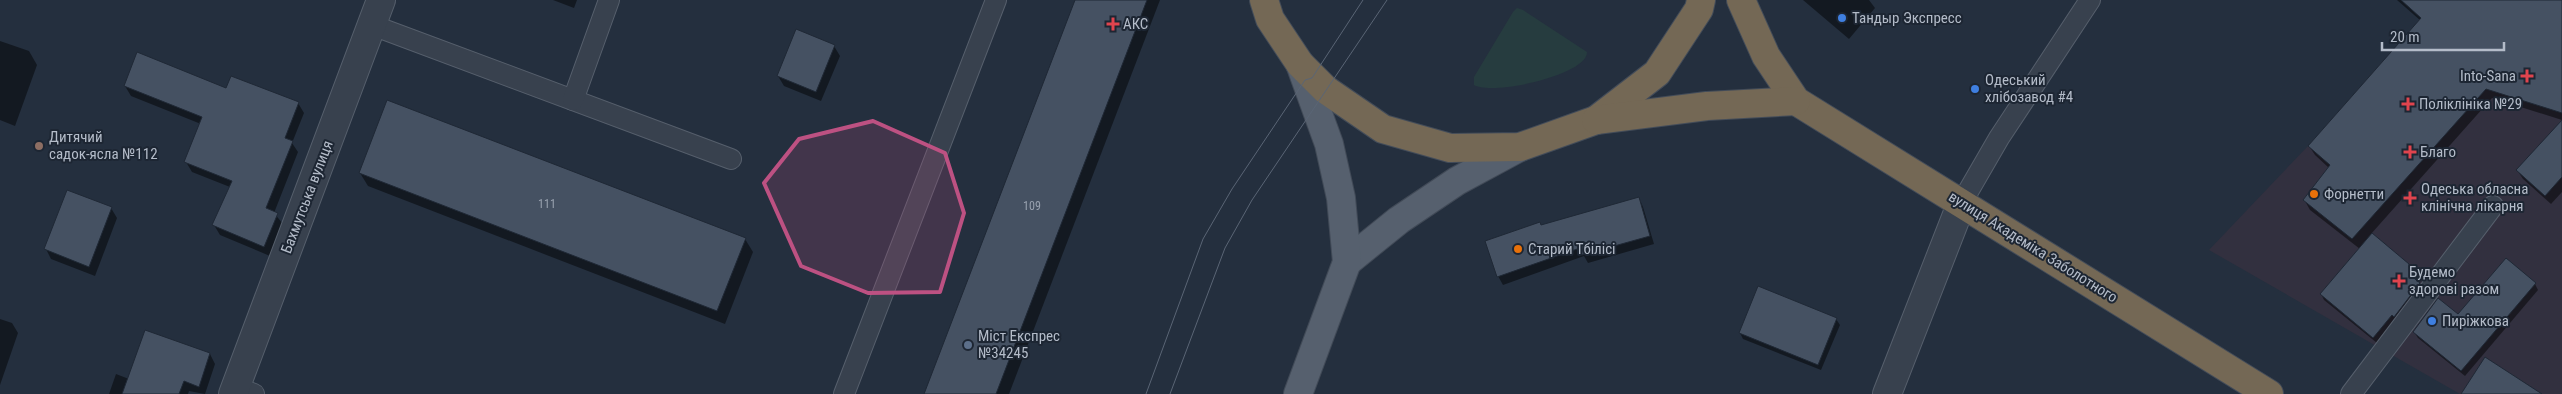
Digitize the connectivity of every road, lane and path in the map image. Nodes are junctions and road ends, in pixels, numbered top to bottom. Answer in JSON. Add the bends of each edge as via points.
{"nodes":[{"id":1,"x":609,"y":0,"type":"edge"},
{"id":2,"x":996,"y":0,"type":"edge"},
{"id":3,"x":1264,"y":0,"type":"edge"},
{"id":4,"x":1702,"y":0,"type":"edge"},
{"id":5,"x":1741,"y":0,"type":"edge"},
{"id":6,"x":2090,"y":0,"type":"edge"},
{"id":7,"x":376,"y":12,"type":"edge"},
{"id":8,"x":1300,"y":64,"type":"junction"},
{"id":9,"x":573,"y":100,"type":"junction"},
{"id":10,"x":1796,"y":101,"type":"junction"},
{"id":11,"x":1596,"y":120,"type":"junction"},
{"id":12,"x":1520,"y":147,"type":"junction"},
{"id":13,"x":731,"y":159,"type":"dead end"},
{"id":14,"x":1962,"y":202,"type":"junction"},
{"id":15,"x":2493,"y":206,"type":"dead end"},
{"id":16,"x":1347,"y":262,"type":"junction"},
{"id":17,"x":241,"y":392,"type":"edge"},
{"id":18,"x":844,"y":394,"type":"edge"},
{"id":19,"x":1298,"y":394,"type":"edge"},
{"id":20,"x":1887,"y":394,"type":"edge"},
{"id":21,"x":2269,"y":394,"type":"edge"},
{"id":22,"x":2351,"y":394,"type":"edge"}],
"edges":[{"from":1,"to":9,"type":"lane"},
{"from":2,"to":18,"type":"lane"},
{"from":3,"to":8,"type":"highway","via":[[1270,19]]},
{"from":4,"to":11,"type":"highway","via":[[1657,73]]},
{"from":5,"to":10,"type":"highway","name":"вулиця Академіка Заболотного","via":[[1766,56]]},
{"from":6,"to":14,"type":"lane","via":[[1999,138]]},
{"from":7,"to":9,"type":"lane"},
{"from":7,"to":17,"type":"street","name":"Бахмутська вулиця"},
{"from":8,"to":12,"type":"highway","via":[[1326,90],[1384,129],[1450,148]]},
{"from":8,"to":16,"type":"main road","via":[[1329,144],[1341,198]]},
{"from":9,"to":13,"type":"lane"},
{"from":10,"to":11,"type":"highway","via":[[1707,106]]},
{"from":10,"to":14,"type":"highway","name":"вулиця Академіка Заболотного"},
{"from":11,"to":12,"type":"highway"},
{"from":12,"to":16,"type":"main road","via":[[1450,186],[1399,220]]},
{"from":14,"to":20,"type":"street"},
{"from":14,"to":21,"type":"highway","name":"вулиця Академіка Заболотного"},
{"from":15,"to":22,"type":"lane"},
{"from":16,"to":19,"type":"main road"}]}
